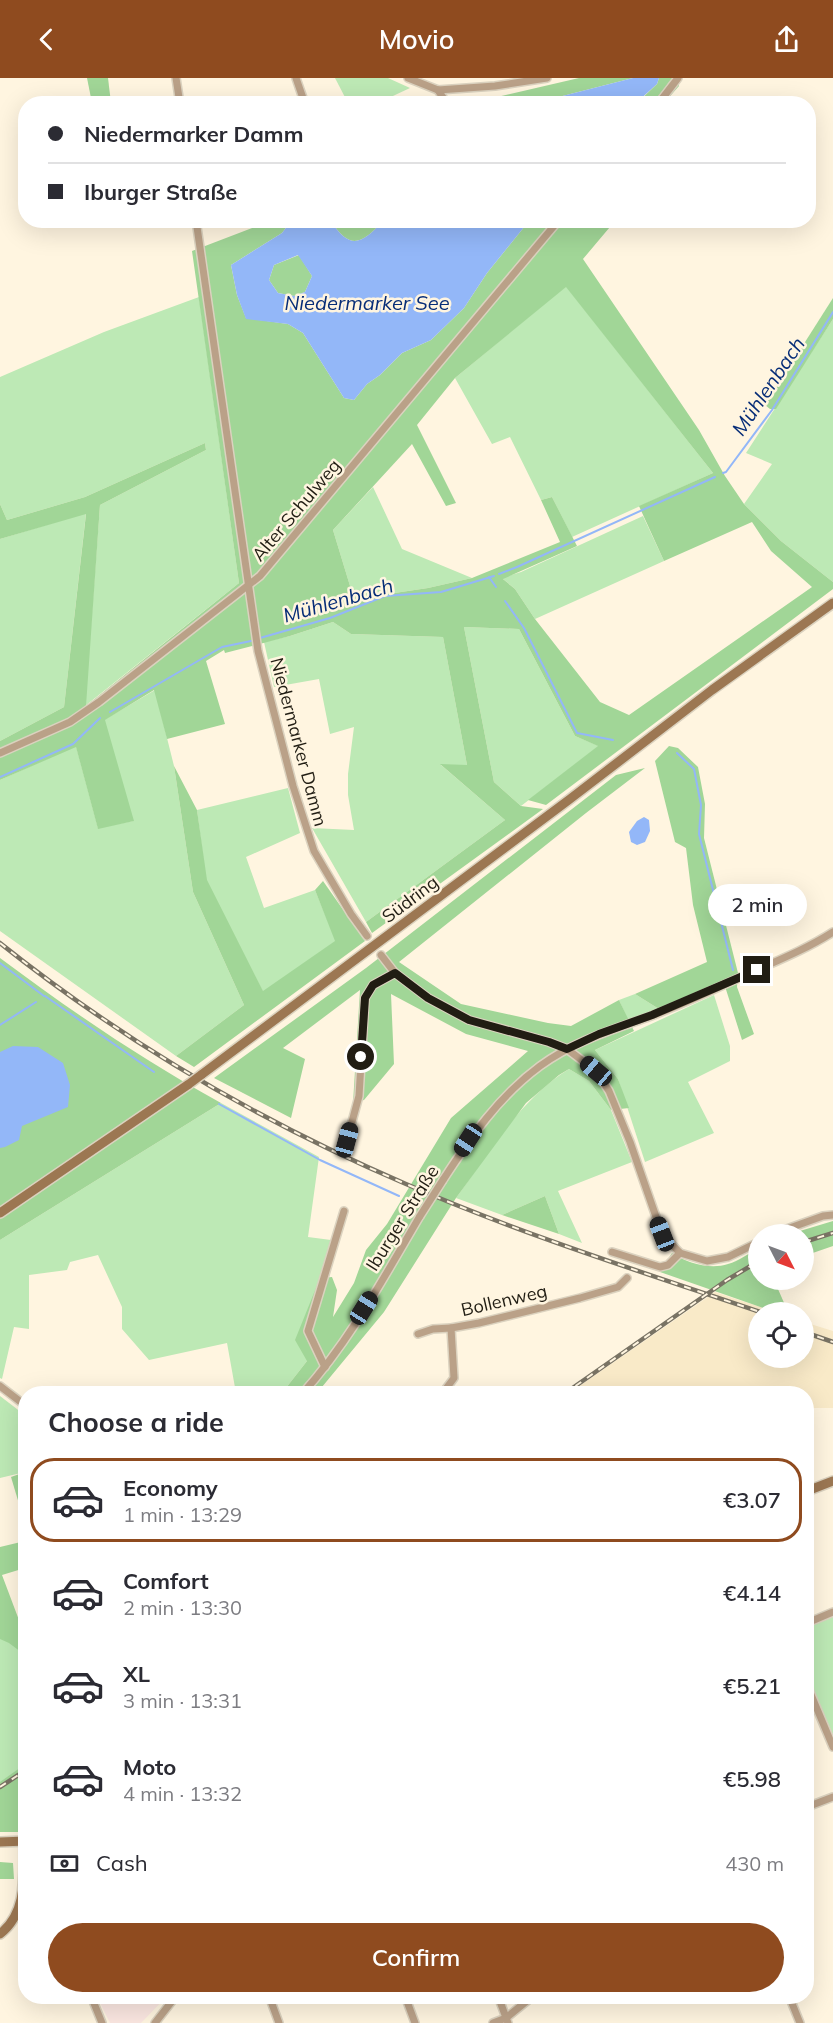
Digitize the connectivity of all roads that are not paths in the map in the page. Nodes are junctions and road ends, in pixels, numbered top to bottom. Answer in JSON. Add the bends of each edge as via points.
{"nodes":[{"id":1,"x":176,"y":78,"type":"edge"},
{"id":2,"x":296,"y":78,"type":"edge"},
{"id":3,"x":408,"y":78,"type":"edge"},
{"id":4,"x":547,"y":78,"type":"edge"},
{"id":5,"x":678,"y":78,"type":"edge"},
{"id":6,"x":438,"y":90,"type":"junction"},
{"id":7,"x":179,"y":96,"type":"edge"},
{"id":8,"x":302,"y":96,"type":"edge"},
{"id":9,"x":442,"y":96,"type":"edge"},
{"id":10,"x":664,"y":96,"type":"edge"},
{"id":11,"x":197,"y":228,"type":"edge"},
{"id":12,"x":552,"y":228,"type":"edge"},
{"id":13,"x":249,"y":586,"type":"junction"},
{"id":14,"x":833,"y":603,"type":"edge"},
{"id":15,"x":0,"y":753,"type":"edge"},
{"id":16,"x":833,"y":932,"type":"edge"},
{"id":17,"x":367,"y":936,"type":"dead end"},
{"id":18,"x":381,"y":955,"type":"dead end"},
{"id":19,"x":395,"y":973,"type":"junction"},
{"id":20,"x":567,"y":1049,"type":"junction"},
{"id":21,"x":347,"y":1140,"type":"dead end"},
{"id":22,"x":344,"y":1211,"type":"dead end"},
{"id":23,"x":0,"y":1213,"type":"edge"},
{"id":24,"x":833,"y":1215,"type":"edge"},
{"id":25,"x":805,"y":1224,"type":"edge"},
{"id":26,"x":748,"y":1247,"type":"edge"},
{"id":27,"x":612,"y":1252,"type":"dead end"},
{"id":28,"x":680,"y":1253,"type":"junction"},
{"id":29,"x":627,"y":1278,"type":"dead end"},
{"id":30,"x":451,"y":1328,"type":"junction"},
{"id":31,"x":418,"y":1334,"type":"dead end"},
{"id":32,"x":324,"y":1367,"type":"junction"},
{"id":33,"x":0,"y":1386,"type":"edge"},
{"id":34,"x":309,"y":1386,"type":"edge"},
{"id":35,"x":448,"y":1386,"type":"edge"},
{"id":36,"x":18,"y":1400,"type":"edge"},
{"id":37,"x":833,"y":1481,"type":"edge"},
{"id":38,"x":814,"y":1488,"type":"edge"},
{"id":39,"x":833,"y":1612,"type":"edge"},
{"id":40,"x":814,"y":1620,"type":"edge"},
{"id":41,"x":814,"y":1701,"type":"edge"},
{"id":42,"x":833,"y":1746,"type":"edge"},
{"id":43,"x":833,"y":1797,"type":"edge"},
{"id":44,"x":814,"y":1805,"type":"edge"},
{"id":45,"x":18,"y":1841,"type":"edge"},
{"id":46,"x":0,"y":1842,"type":"edge"},
{"id":47,"x":18,"y":1909,"type":"edge"},
{"id":48,"x":0,"y":1935,"type":"edge"},
{"id":49,"x":94,"y":2004,"type":"edge"},
{"id":50,"x":170,"y":2004,"type":"edge"},
{"id":51,"x":272,"y":2004,"type":"edge"},
{"id":52,"x":408,"y":2004,"type":"edge"},
{"id":53,"x":501,"y":2004,"type":"edge"},
{"id":54,"x":524,"y":2004,"type":"edge"},
{"id":55,"x":792,"y":2004,"type":"edge"},
{"id":56,"x":507,"y":2020,"type":"edge"},
{"id":57,"x":102,"y":2023,"type":"edge"},
{"id":58,"x":155,"y":2023,"type":"edge"},
{"id":59,"x":279,"y":2023,"type":"edge"},
{"id":60,"x":416,"y":2023,"type":"edge"},
{"id":61,"x":494,"y":2023,"type":"edge"},
{"id":62,"x":800,"y":2023,"type":"edge"}],
"edges":[{"from":1,"to":7,"type":"street"},
{"from":2,"to":8,"type":"street"},
{"from":3,"to":6,"type":"street"},
{"from":4,"to":6,"type":"street"},
{"from":5,"to":10,"type":"street"},
{"from":6,"to":9,"type":"street"},
{"from":11,"to":13,"type":"street","name":"Niedermarker Damm"},
{"from":12,"to":13,"type":"street","name":"Alter Schulweg"},
{"from":13,"to":15,"type":"street","name":"Alter Schulweg","via":[[70,722]]},
{"from":13,"to":17,"type":"street","name":"Niedermarker Damm","via":[[258,651],[314,852]]},
{"from":14,"to":23,"type":"main road","name":"Südring","bridge":true,"via":[[189,1084]]},
{"from":16,"to":20,"type":"street","name":"Iburger Straße","via":[[811,946],[710,991]]},
{"from":18,"to":19,"type":"street"},
{"from":19,"to":20,"type":"street","via":[[428,998],[469,1020]]},
{"from":19,"to":21,"type":"street","via":[[373,985],[365,998],[359,1096]]},
{"from":20,"to":28,"type":"street","via":[[596,1071],[609,1090],[662,1234]]},
{"from":20,"to":32,"type":"street","name":"Iburger Straße","bridge":true,"via":[[541,1065],[498,1103],[468,1140]]},
{"from":22,"to":32,"type":"street","via":[[308,1331]]},
{"from":24,"to":25,"type":"street"},
{"from":26,"to":28,"type":"street","via":[[707,1261]]},
{"from":27,"to":28,"type":"street","via":[[660,1267]]},
{"from":29,"to":30,"type":"street","name":"Bollenweg","via":[[618,1287],[599,1293]]},
{"from":30,"to":31,"type":"street"},
{"from":30,"to":35,"type":"street","name":"Bollenweg","via":[[454,1378]]},
{"from":32,"to":34,"type":"street","name":"Iburger Straße"},
{"from":33,"to":36,"type":"street"},
{"from":37,"to":38,"type":"main road"},
{"from":39,"to":40,"type":"street"},
{"from":41,"to":42,"type":"street"},
{"from":43,"to":44,"type":"street"},
{"from":45,"to":46,"type":"main road"},
{"from":47,"to":48,"type":"main road"},
{"from":49,"to":57,"type":"street"},
{"from":50,"to":58,"type":"street"},
{"from":51,"to":59,"type":"street"},
{"from":52,"to":60,"type":"street"},
{"from":53,"to":56,"type":"street"},
{"from":54,"to":56,"type":"street"},
{"from":55,"to":62,"type":"street"},
{"from":56,"to":61,"type":"street"}]}
